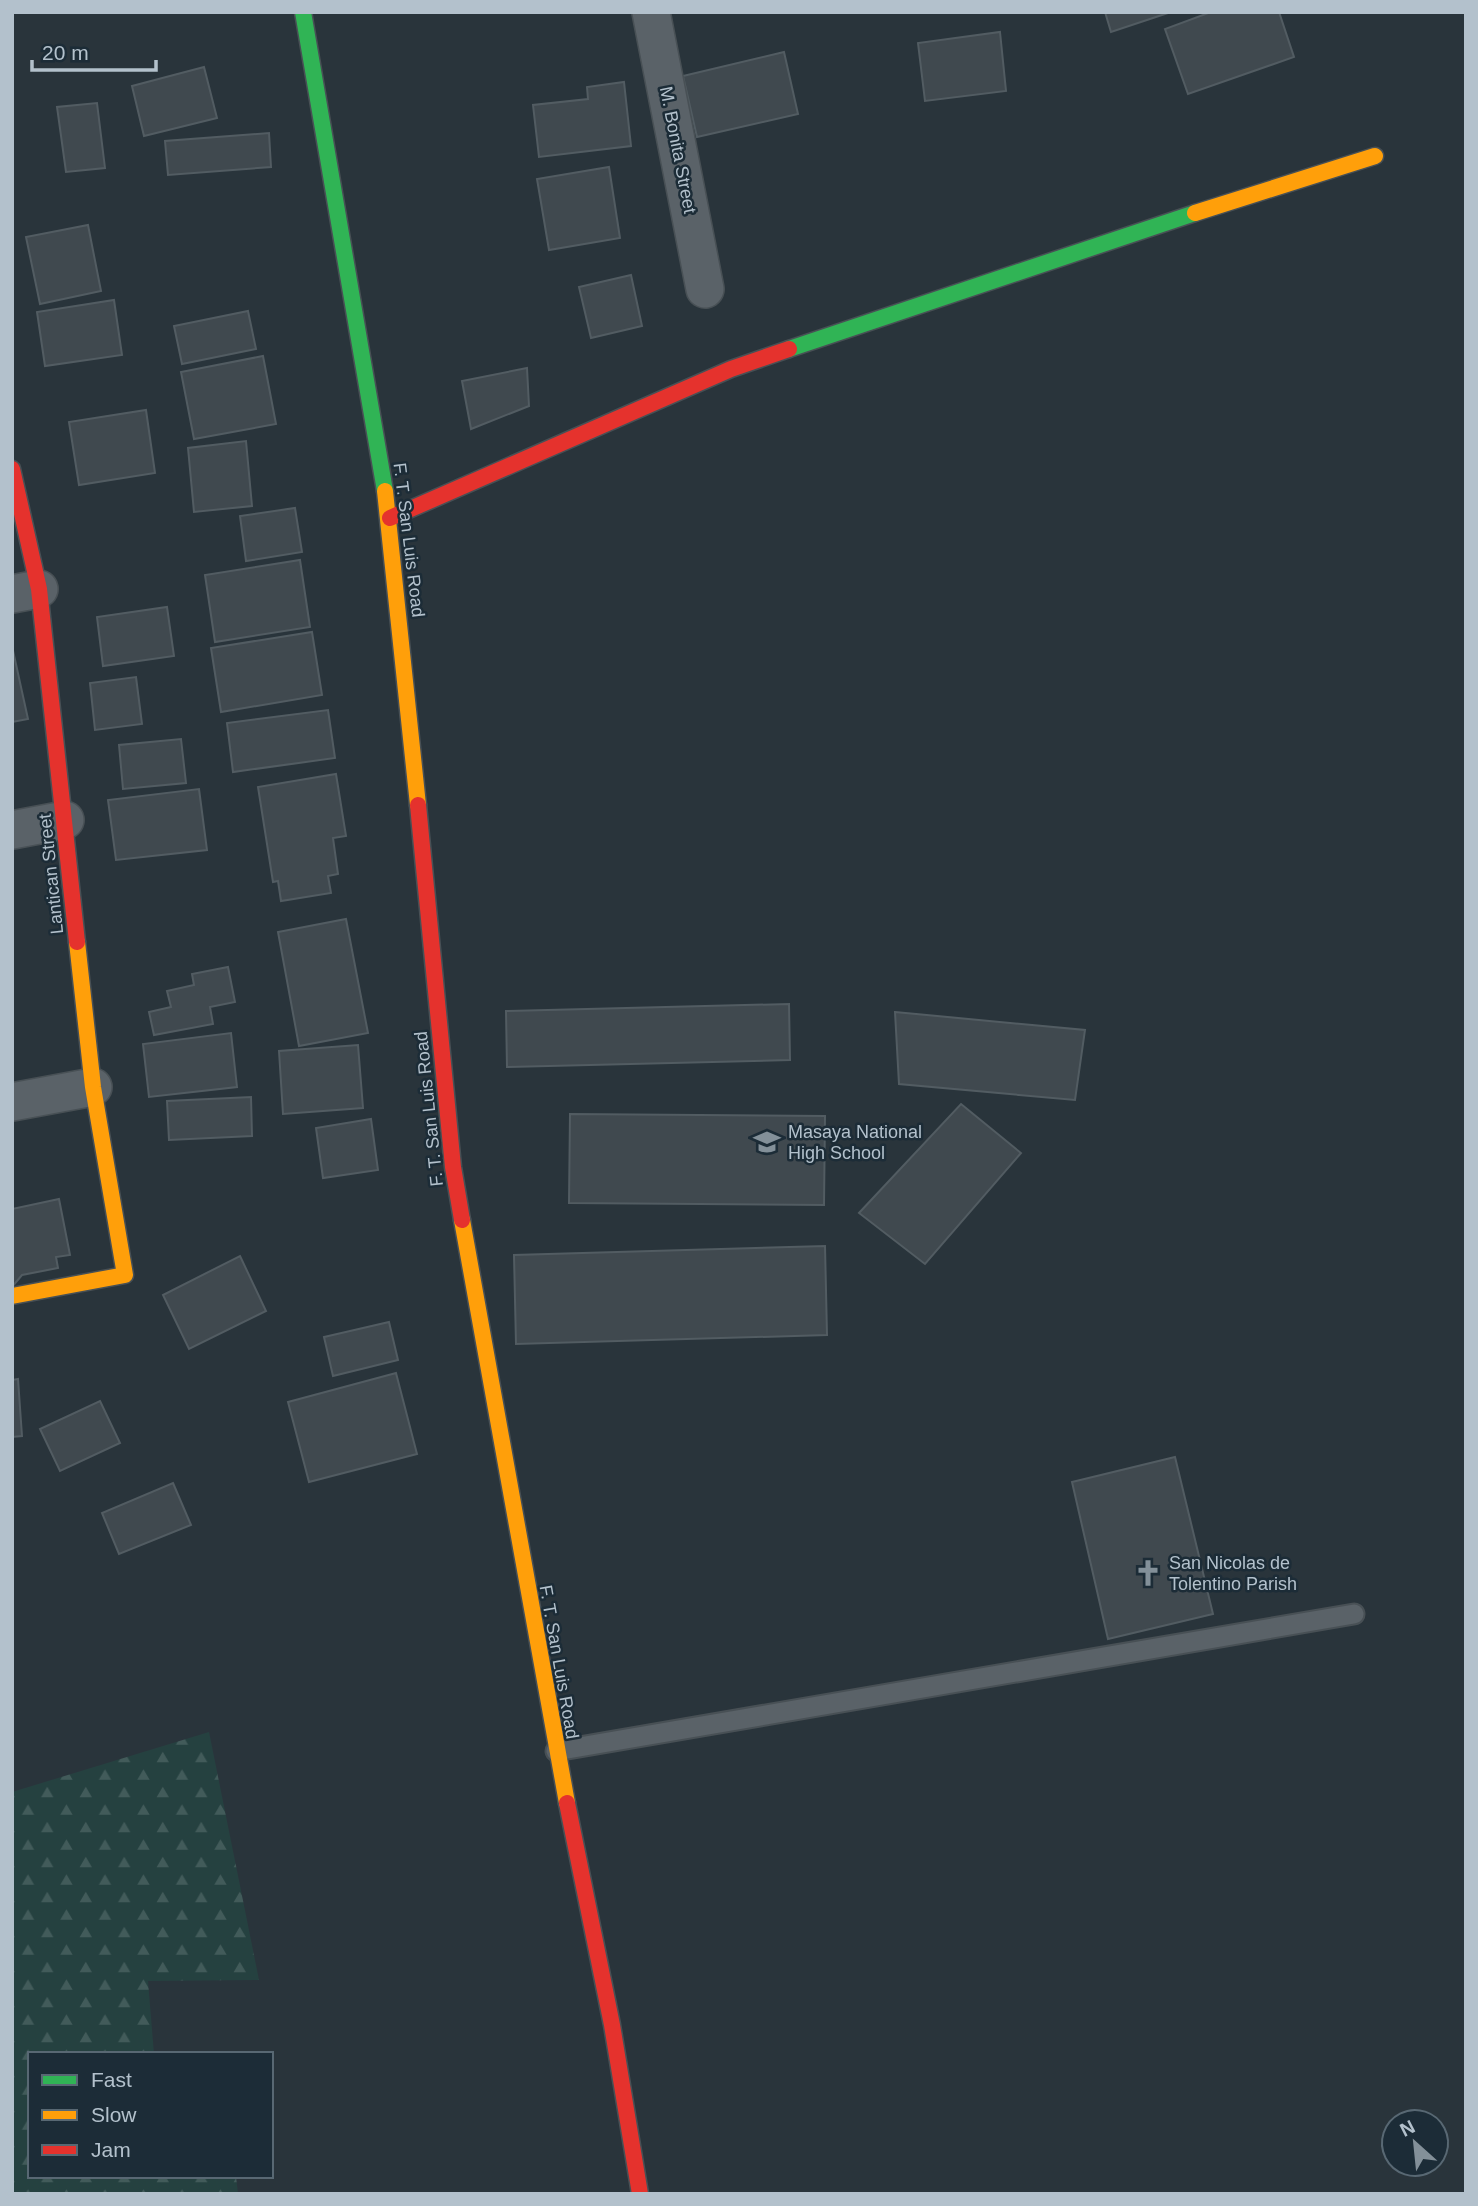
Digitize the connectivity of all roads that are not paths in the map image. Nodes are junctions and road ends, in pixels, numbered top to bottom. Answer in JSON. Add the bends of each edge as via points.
{"nodes":[{"id":1,"x":303,"y":12,"type":"edge"},
{"id":2,"x":651,"y":12,"type":"edge"},
{"id":3,"x":1375,"y":156,"type":"dead end"},
{"id":4,"x":705,"y":289,"type":"dead end"},
{"id":5,"x":12,"y":469,"type":"edge"},
{"id":6,"x":390,"y":518,"type":"junction"},
{"id":7,"x":26,"y":592,"type":"edge"},
{"id":8,"x":65,"y":820,"type":"junction"},
{"id":9,"x":12,"y":830,"type":"edge"},
{"id":10,"x":93,"y":1087,"type":"junction"},
{"id":11,"x":12,"y":1102,"type":"edge"},
{"id":12,"x":12,"y":1296,"type":"edge"},
{"id":13,"x":1354,"y":1614,"type":"dead end"},
{"id":14,"x":556,"y":1751,"type":"junction"},
{"id":15,"x":640,"y":2194,"type":"edge"}],
"edges":[{"from":1,"to":6,"type":"main road","name":"F. T. San Luis Road"},
{"from":2,"to":4,"type":"street","name":"M. Bonita Street"},
{"from":3,"to":6,"type":"main road","via":[[1093,245],[731,369]]},
{"from":5,"to":7,"type":"main road","name":"Lantican Street"},
{"from":6,"to":14,"type":"main road","name":"F. T. San Luis Road","via":[[453,1167]]},
{"from":7,"to":8,"type":"main road","name":"Lantican Street"},
{"from":8,"to":9,"type":"street"},
{"from":8,"to":10,"type":"main road","name":"Lantican Street"},
{"from":10,"to":11,"type":"street"},
{"from":10,"to":12,"type":"main road","name":"Lantican Street","via":[[125,1275]]},
{"from":13,"to":14,"type":"lane"},
{"from":14,"to":15,"type":"main road","name":"F. T. San Luis Road"}]}
